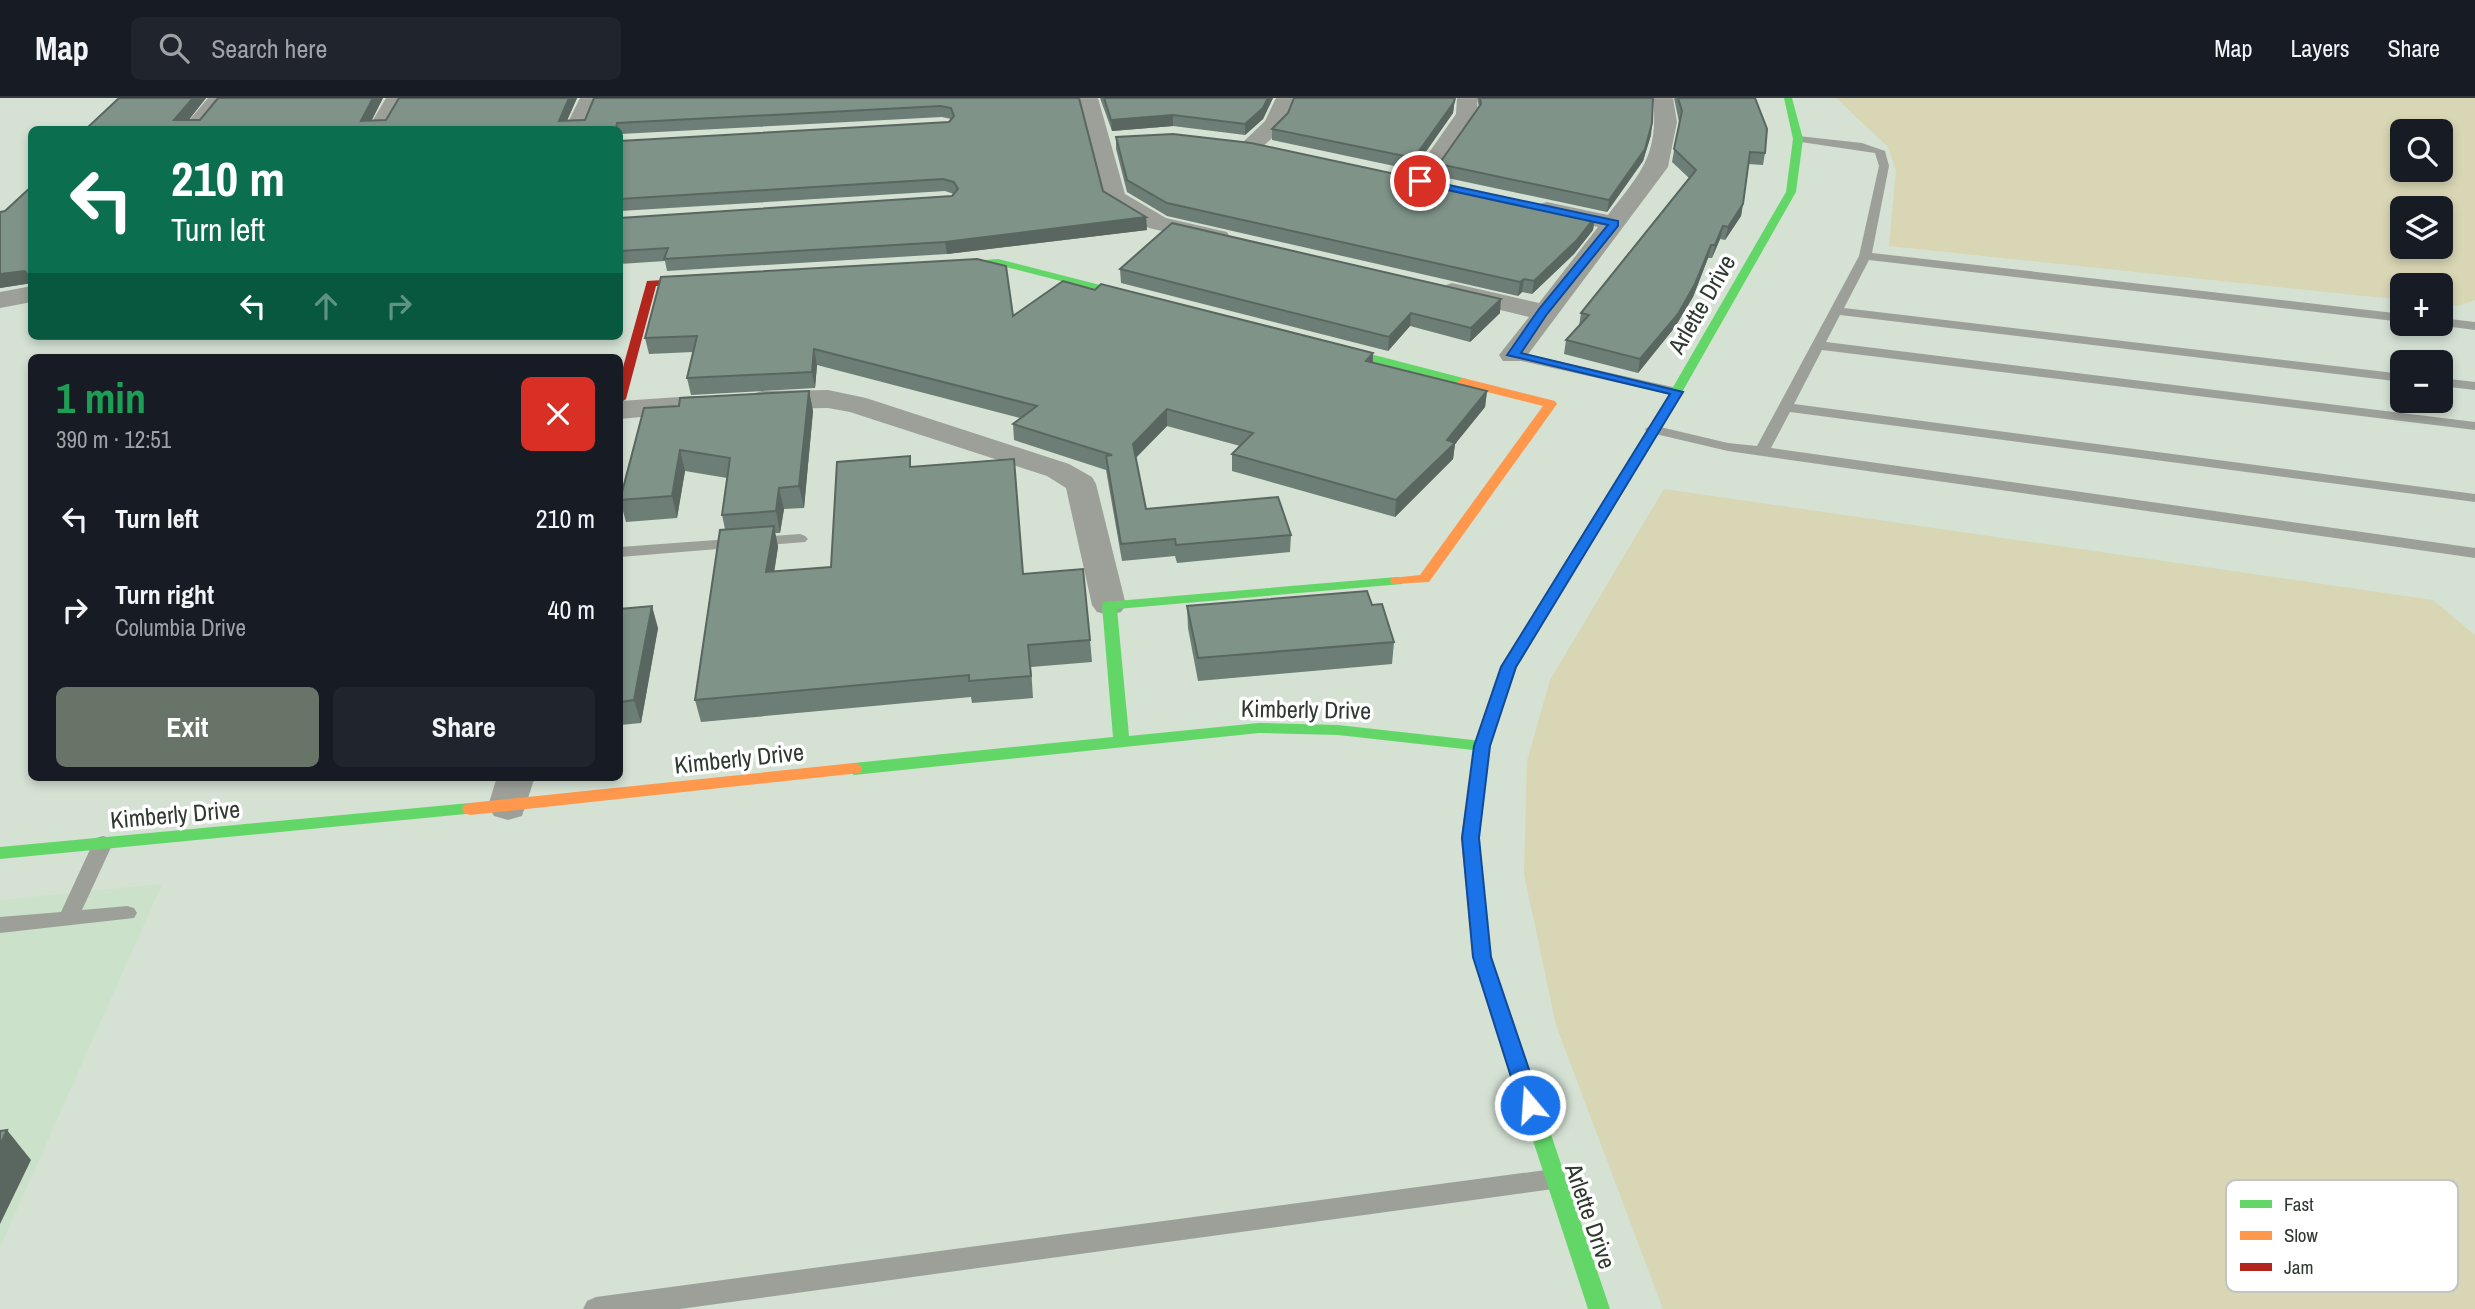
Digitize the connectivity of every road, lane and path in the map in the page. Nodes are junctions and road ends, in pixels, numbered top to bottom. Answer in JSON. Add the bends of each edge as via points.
{"nodes":[{"id":1,"x":219,"y":98,"type":"edge"},
{"id":2,"x":590,"y":98,"type":"edge"},
{"id":3,"x":1087,"y":98,"type":"edge"},
{"id":4,"x":1286,"y":98,"type":"edge"},
{"id":5,"x":1467,"y":98,"type":"edge"},
{"id":6,"x":1663,"y":98,"type":"edge"},
{"id":7,"x":1788,"y":98,"type":"edge"},
{"id":8,"x":394,"y":102,"type":"edge"},
{"id":9,"x":194,"y":126,"type":"edge"},
{"id":10,"x":379,"y":126,"type":"edge"},
{"id":11,"x":577,"y":126,"type":"edge"},
{"id":12,"x":1125,"y":139,"type":"edge"},
{"id":13,"x":1798,"y":139,"type":"junction"},
{"id":14,"x":1101,"y":141,"type":"junction"},
{"id":15,"x":1225,"y":142,"type":"edge"},
{"id":16,"x":1251,"y":145,"type":"junction"},
{"id":17,"x":1277,"y":151,"type":"edge"},
{"id":18,"x":1394,"y":175,"type":"edge"},
{"id":19,"x":1420,"y":181,"type":"junction"},
{"id":20,"x":1446,"y":186,"type":"edge"},
{"id":21,"x":1524,"y":204,"type":"edge"},
{"id":22,"x":1615,"y":224,"type":"junction"},
{"id":23,"x":1238,"y":241,"type":"edge"},
{"id":24,"x":1865,"y":256,"type":"junction"},
{"id":25,"x":929,"y":267,"type":"edge"},
{"id":26,"x":734,"y":278,"type":"edge"},
{"id":27,"x":1424,"y":284,"type":"edge"},
{"id":28,"x":1160,"y":304,"type":"edge"},
{"id":29,"x":1835,"y":311,"type":"junction"},
{"id":30,"x":1543,"y":312,"type":"junction"},
{"id":31,"x":2390,"y":317,"type":"edge"},
{"id":32,"x":2453,"y":323,"type":"edge"},
{"id":33,"x":2475,"y":326,"type":"edge"},
{"id":34,"x":1308,"y":342,"type":"edge"},
{"id":35,"x":1817,"y":345,"type":"junction"},
{"id":36,"x":1513,"y":355,"type":"joint"},
{"id":37,"x":2390,"y":375,"type":"edge"},
{"id":38,"x":2453,"y":383,"type":"edge"},
{"id":39,"x":2475,"y":386,"type":"edge"},
{"id":40,"x":623,"y":388,"type":"edge"},
{"id":41,"x":1677,"y":392,"type":"junction"},
{"id":42,"x":1784,"y":407,"type":"junction"},
{"id":43,"x":623,"y":410,"type":"edge"},
{"id":44,"x":2475,"y":426,"type":"edge"},
{"id":45,"x":1652,"y":429,"type":"junction"},
{"id":46,"x":1762,"y":451,"type":"junction"},
{"id":47,"x":2475,"y":498,"type":"edge"},
{"id":48,"x":800,"y":539,"type":"dead end"},
{"id":49,"x":623,"y":552,"type":"edge"},
{"id":50,"x":2475,"y":553,"type":"edge"},
{"id":51,"x":1109,"y":605,"type":"junction"},
{"id":52,"x":1121,"y":740,"type":"junction"},
{"id":53,"x":1482,"y":746,"type":"junction"},
{"id":54,"x":512,"y":792,"type":"edge"},
{"id":55,"x":103,"y":843,"type":"junction"},
{"id":56,"x":0,"y":853,"type":"edge"},
{"id":57,"x":127,"y":913,"type":"dead end"},
{"id":58,"x":68,"y":919,"type":"junction"},
{"id":59,"x":0,"y":925,"type":"edge"},
{"id":60,"x":1555,"y":1179,"type":"junction"},
{"id":61,"x":596,"y":1309,"type":"edge"},
{"id":62,"x":1599,"y":1309,"type":"edge"}],
"edges":[{"from":1,"to":9,"type":"street"},
{"from":2,"to":11,"type":"street"},
{"from":3,"to":14,"type":"street"},
{"from":4,"to":16,"type":"street","via":[[1274,124]]},
{"from":5,"to":19,"type":"street","via":[[1467,114]]},
{"from":6,"to":22,"type":"street","via":[[1666,122],[1657,167]]},
{"from":7,"to":13,"type":"street","name":"Arlette Drive"},
{"from":8,"to":10,"type":"street"},
{"from":12,"to":14,"type":"street"},
{"from":13,"to":24,"type":"lane","via":[[1880,152],[1884,166]]},
{"from":13,"to":41,"type":"street","name":"Arlette Drive","via":[[1791,192]]},
{"from":14,"to":23,"type":"street","via":[[1114,197],[1158,223]]},
{"from":15,"to":16,"type":"street"},
{"from":16,"to":17,"type":"street"},
{"from":18,"to":19,"type":"street"},
{"from":19,"to":20,"type":"street"},
{"from":21,"to":22,"type":"street"},
{"from":22,"to":30,"type":"street"},
{"from":24,"to":29,"type":"lane"},
{"from":24,"to":31,"type":"lane"},
{"from":25,"to":28,"type":"street","via":[[998,262]]},
{"from":26,"to":40,"type":"street","via":[[651,283]]},
{"from":27,"to":30,"type":"street"},
{"from":29,"to":35,"type":"lane"},
{"from":29,"to":37,"type":"lane"},
{"from":30,"to":36,"type":"street"},
{"from":32,"to":33,"type":"lane"},
{"from":34,"to":51,"type":"street","via":[[1551,404],[1424,579]]},
{"from":35,"to":42,"type":"lane"},
{"from":35,"to":44,"type":"lane"},
{"from":36,"to":41,"type":"lane"},
{"from":38,"to":39,"type":"lane"},
{"from":41,"to":45,"type":"street","name":"Arlette Drive"},
{"from":42,"to":46,"type":"lane"},
{"from":42,"to":47,"type":"lane"},
{"from":43,"to":51,"type":"street","via":[[828,398],[1058,470],[1081,484]]},
{"from":45,"to":46,"type":"lane"},
{"from":45,"to":53,"type":"street","name":"Arlette Drive","via":[[1509,667]]},
{"from":46,"to":50,"type":"lane"},
{"from":48,"to":49,"type":"lane"},
{"from":51,"to":52,"type":"street"},
{"from":52,"to":53,"type":"street","name":"Kimberly Drive","via":[[1259,728],[1338,730]]},
{"from":52,"to":54,"type":"street","name":"Kimberly Drive"},
{"from":53,"to":60,"type":"street","name":"Arlette Drive","via":[[1470,838],[1482,957]]},
{"from":54,"to":55,"type":"street","name":"Kimberly Drive"},
{"from":55,"to":56,"type":"street","name":"Kimberly Drive"},
{"from":55,"to":58,"type":"lane"},
{"from":57,"to":58,"type":"lane"},
{"from":58,"to":59,"type":"lane"},
{"from":60,"to":61,"type":"lane"},
{"from":60,"to":62,"type":"street","name":"Arlette Drive"}]}
